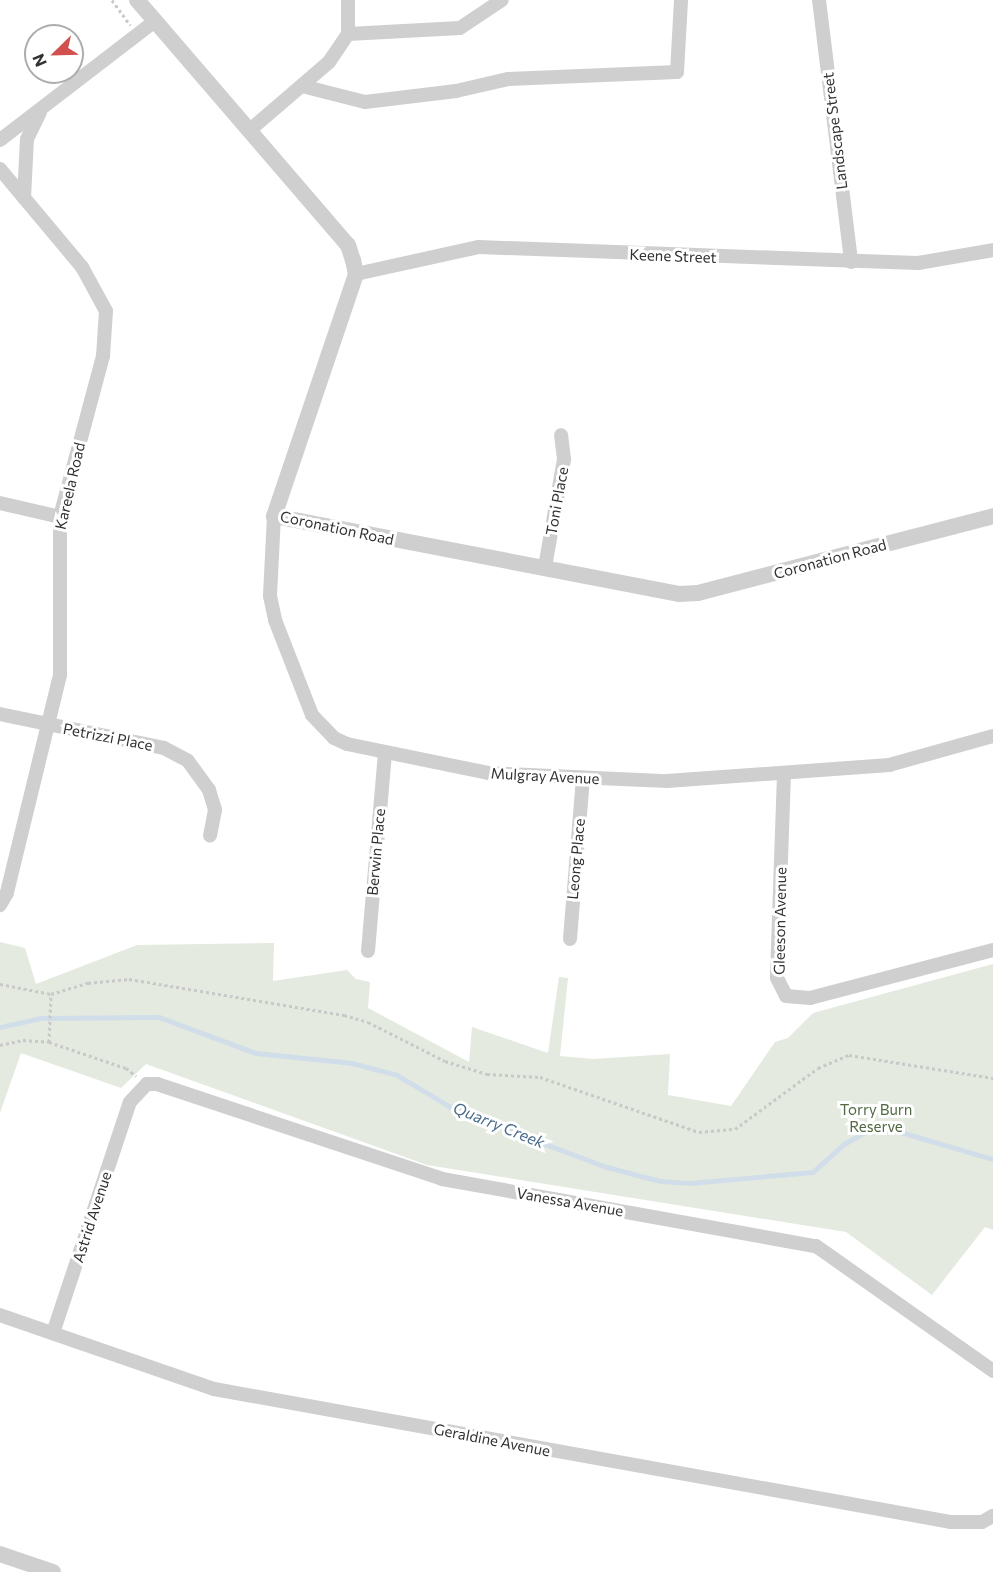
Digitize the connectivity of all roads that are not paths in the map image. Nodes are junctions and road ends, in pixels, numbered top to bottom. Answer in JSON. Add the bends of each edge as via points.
{"nodes":[{"id":1,"x":137,"y":0,"type":"edge"},
{"id":2,"x":348,"y":0,"type":"edge"},
{"id":3,"x":502,"y":0,"type":"edge"},
{"id":4,"x":681,"y":0,"type":"edge"},
{"id":5,"x":819,"y":0,"type":"edge"},
{"id":6,"x":155,"y":21,"type":"junction"},
{"id":7,"x":348,"y":34,"type":"junction"},
{"id":8,"x":302,"y":86,"type":"junction"},
{"id":9,"x":41,"y":110,"type":"junction"},
{"id":10,"x":250,"y":130,"type":"junction"},
{"id":11,"x":0,"y":140,"type":"edge"},
{"id":12,"x":0,"y":169,"type":"edge"},
{"id":13,"x":24,"y":198,"type":"junction"},
{"id":14,"x":993,"y":250,"type":"edge"},
{"id":15,"x":851,"y":262,"type":"junction"},
{"id":16,"x":356,"y":274,"type":"junction"},
{"id":17,"x":561,"y":435,"type":"dead end"},
{"id":18,"x":0,"y":503,"type":"edge"},
{"id":19,"x":60,"y":516,"type":"junction"},
{"id":20,"x":274,"y":516,"type":"junction"},
{"id":21,"x":993,"y":516,"type":"edge"},
{"id":22,"x":545,"y":567,"type":"junction"},
{"id":23,"x":0,"y":714,"type":"edge"},
{"id":24,"x":49,"y":725,"type":"junction"},
{"id":25,"x":993,"y":736,"type":"edge"},
{"id":26,"x":385,"y":754,"type":"junction"},
{"id":27,"x":784,"y":774,"type":"junction"},
{"id":28,"x":583,"y":778,"type":"junction"},
{"id":29,"x":210,"y":836,"type":"dead end"},
{"id":30,"x":0,"y":905,"type":"edge"},
{"id":31,"x":570,"y":939,"type":"dead end"},
{"id":32,"x":993,"y":950,"type":"edge"},
{"id":33,"x":368,"y":951,"type":"dead end"},
{"id":34,"x":147,"y":1084,"type":"joint"},
{"id":35,"x":0,"y":1315,"type":"edge"},
{"id":36,"x":53,"y":1333,"type":"junction"},
{"id":37,"x":993,"y":1371,"type":"edge"},
{"id":38,"x":993,"y":1516,"type":"edge"},
{"id":39,"x":0,"y":1554,"type":"edge"},
{"id":40,"x":53,"y":1572,"type":"edge"}],
"edges":[{"from":1,"to":6,"type":"street"},
{"from":2,"to":7,"type":"street"},
{"from":3,"to":7,"type":"street","via":[[460,28]]},
{"from":4,"to":8,"type":"street","via":[[677,72],[508,79],[456,91],[365,102]]},
{"from":5,"to":15,"type":"street","name":"Landscape Street"},
{"from":6,"to":9,"type":"street"},
{"from":6,"to":10,"type":"street"},
{"from":7,"to":8,"type":"street","via":[[329,62]]},
{"from":8,"to":10,"type":"street"},
{"from":9,"to":11,"type":"street"},
{"from":9,"to":13,"type":"street","via":[[27,139]]},
{"from":10,"to":16,"type":"street","via":[[348,245]]},
{"from":12,"to":13,"type":"street","name":"Kareela Road"},
{"from":13,"to":19,"type":"street","name":"Kareela Road","via":[[82,267],[97,288],[105,311],[103,356]]},
{"from":14,"to":15,"type":"street","name":"Keene Street","via":[[918,263]]},
{"from":15,"to":16,"type":"street","name":"Keene Street","via":[[491,247]]},
{"from":16,"to":20,"type":"street","name":"Coronation Road"},
{"from":17,"to":22,"type":"street","name":"Toni Place","via":[[564,459]]},
{"from":18,"to":19,"type":"street"},
{"from":19,"to":24,"type":"street","name":"Kareela Road","via":[[60,675]]},
{"from":20,"to":22,"type":"street","name":"Coronation Road"},
{"from":20,"to":26,"type":"street","name":"Mulgray Avenue","via":[[270,596],[275,620],[312,715],[334,738]]},
{"from":21,"to":22,"type":"street","name":"Coronation Road","via":[[698,593],[661,590]]},
{"from":23,"to":24,"type":"street","name":"Petrizzi Place"},
{"from":24,"to":29,"type":"street","name":"Petrizzi Place","via":[[164,748],[188,761],[209,790],[215,810]]},
{"from":24,"to":30,"type":"street","name":"Kareela Road","via":[[8,893]]},
{"from":25,"to":27,"type":"street","name":"Mulgray Avenue","via":[[889,765]]},
{"from":26,"to":28,"type":"street","name":"Mulgray Avenue","via":[[488,773]]},
{"from":26,"to":33,"type":"street","name":"Berwin Place"},
{"from":27,"to":28,"type":"street","name":"Mulgray Avenue","via":[[667,781]]},
{"from":27,"to":32,"type":"street","name":"Gleeson Avenue","via":[[777,978],[786,996],[810,998]]},
{"from":28,"to":31,"type":"street","name":"Leong Place"},
{"from":34,"to":36,"type":"street","name":"Astrid Avenue","via":[[130,1102]]},
{"from":34,"to":37,"type":"street","name":"Vanessa Avenue","via":[[223,1104],[442,1179],[816,1246]]},
{"from":35,"to":36,"type":"street","name":"Geraldine Avenue"},
{"from":36,"to":38,"type":"street","name":"Geraldine Avenue","via":[[213,1389],[951,1522],[982,1522]]},
{"from":39,"to":40,"type":"street"}]}
